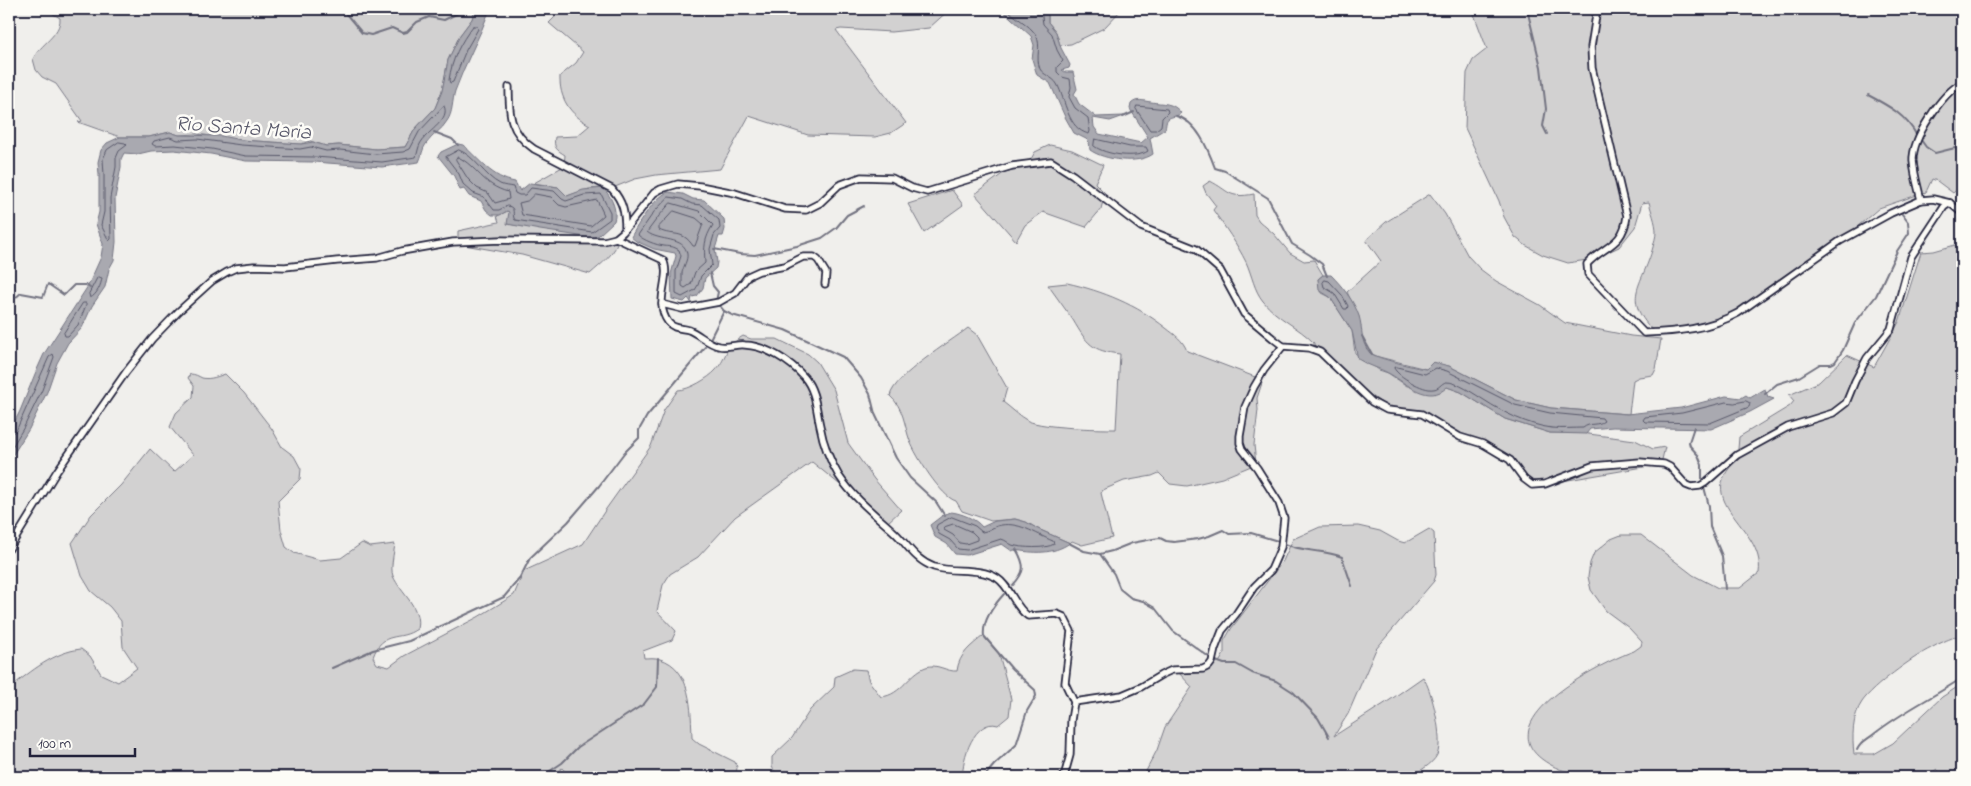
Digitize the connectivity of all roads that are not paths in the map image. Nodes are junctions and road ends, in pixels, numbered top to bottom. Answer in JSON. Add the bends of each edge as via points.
{"nodes":[{"id":1,"x":1597,"y":9,"type":"edge"},
{"id":2,"x":1962,"y":84,"type":"edge"},
{"id":3,"x":509,"y":87,"type":"dead end"},
{"id":4,"x":1921,"y":200,"type":"junction"},
{"id":5,"x":1950,"y":203,"type":"junction"},
{"id":6,"x":1962,"y":213,"type":"edge"},
{"id":7,"x":625,"y":229,"type":"junction"},
{"id":8,"x":616,"y":238,"type":"junction"},
{"id":9,"x":825,"y":284,"type":"dead end"},
{"id":10,"x":662,"y":304,"type":"junction"},
{"id":11,"x":1283,"y":346,"type":"junction"},
{"id":12,"x":9,"y":549,"type":"edge"},
{"id":13,"x":1074,"y":702,"type":"junction"},
{"id":14,"x":1062,"y":777,"type":"edge"}],
"edges":[{"from":1,"to":4,"type":"street","via":[[1591,47],[1592,68],[1627,216],[1626,226],[1616,242],[1587,264],[1588,274],[1644,332],[1684,331],[1725,320],[1858,229]]},
{"from":2,"to":4,"type":"street","via":[[1945,97],[1915,147],[1913,160]]},
{"from":3,"to":7,"type":"street","via":[[509,112],[515,130],[528,145],[612,189],[624,209]]},
{"from":4,"to":5,"type":"street"},
{"from":5,"to":6,"type":"street"},
{"from":5,"to":11,"type":"street","via":[[1944,207],[1911,257],[1891,329],[1864,362],[1846,403],[1833,413],[1788,427],[1743,452],[1700,486],[1686,485],[1664,464],[1640,462],[1592,466],[1545,484],[1532,485],[1510,460],[1483,444],[1460,437],[1422,414],[1387,410],[1372,402],[1320,352]]},
{"from":7,"to":8,"type":"street"},
{"from":7,"to":11,"type":"street","via":[[654,193],[678,184],[722,190],[785,209],[806,210],[820,203],[839,185],[862,177],[892,178],[927,192],[1012,166],[1051,162],[1141,227],[1196,249],[1220,270],[1244,314]]},
{"from":8,"to":10,"type":"street","via":[[663,260],[666,268]]},
{"from":8,"to":12,"type":"street","via":[[604,241],[453,242],[377,258],[285,267],[248,266],[227,272],[178,311],[126,372],[57,471]]},
{"from":9,"to":10,"type":"street","via":[[826,273],[818,260],[803,257],[785,266],[748,276],[735,293],[719,302],[682,310]]},
{"from":10,"to":13,"type":"street","via":[[665,317],[674,327],[690,330],[719,346],[742,345],[764,349],[804,377],[816,400],[824,443],[839,475],[917,557],[933,566],[982,572],[996,578],[1028,616],[1057,614],[1064,617],[1071,631],[1065,683]]},
{"from":11,"to":13,"type":"street","via":[[1254,386],[1245,407],[1240,436],[1242,449],[1257,468],[1284,518],[1281,547],[1270,570],[1222,631],[1209,666],[1172,670],[1122,695]]},
{"from":13,"to":14,"type":"street","via":[[1070,754]]}]}
